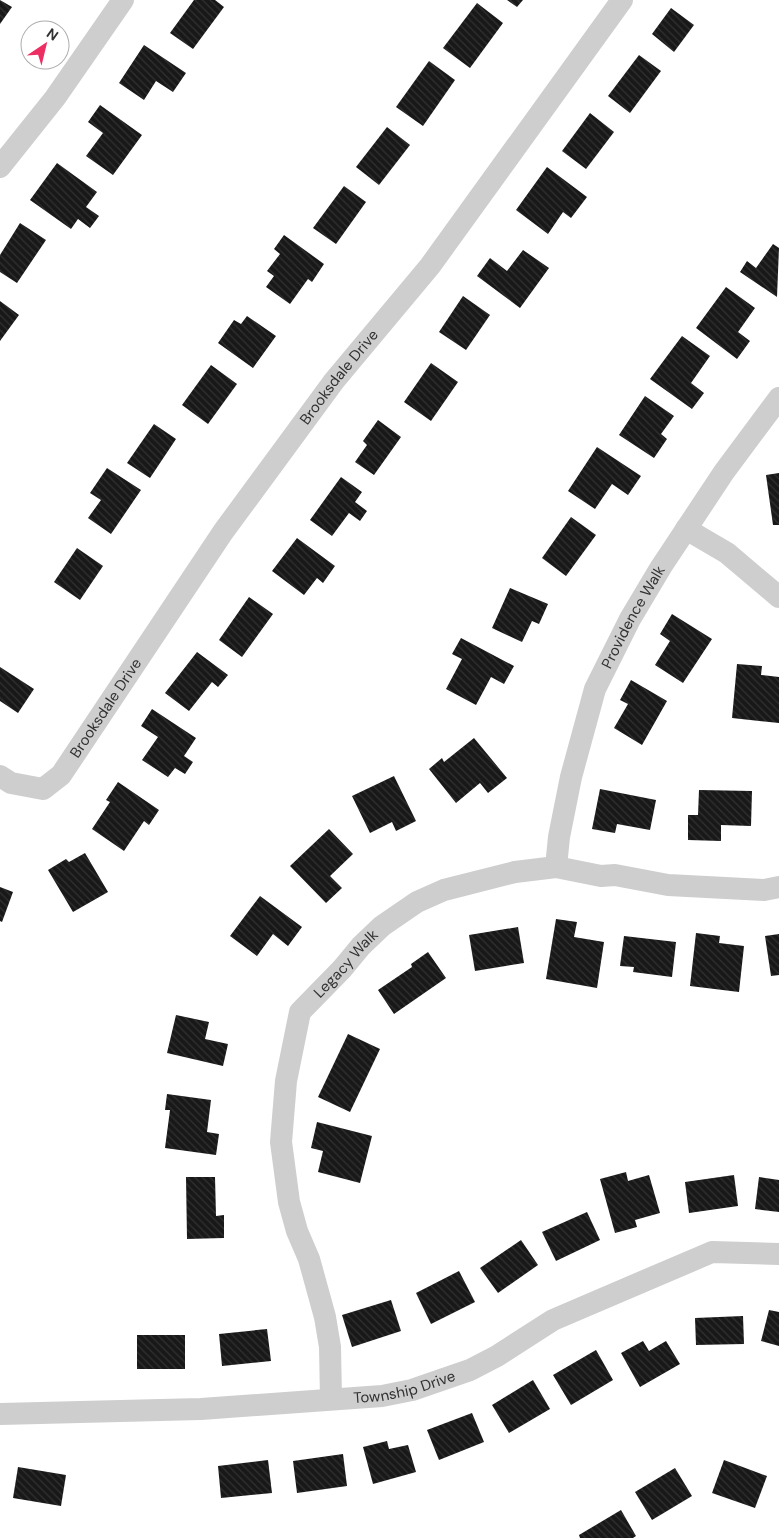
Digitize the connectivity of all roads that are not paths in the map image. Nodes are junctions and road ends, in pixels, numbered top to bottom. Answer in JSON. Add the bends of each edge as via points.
{"nodes":[{"id":1,"x":124,"y":0,"type":"edge"},
{"id":2,"x":622,"y":0,"type":"edge"},
{"id":3,"x":0,"y":167,"type":"edge"},
{"id":4,"x":779,"y":398,"type":"edge"},
{"id":5,"x":686,"y":529,"type":"junction"},
{"id":6,"x":779,"y":597,"type":"edge"},
{"id":7,"x":0,"y":776,"type":"edge"},
{"id":8,"x":556,"y":867,"type":"junction"},
{"id":9,"x":779,"y":887,"type":"edge"},
{"id":10,"x":779,"y":1254,"type":"edge"},
{"id":11,"x":331,"y":1399,"type":"junction"},
{"id":12,"x":0,"y":1414,"type":"edge"}],
"edges":[{"from":1,"to":3,"type":"street","via":[[55,98]]},
{"from":2,"to":7,"type":"street","name":"Brooksdale Drive","via":[[430,266],[334,381],[223,532],[61,774],[43,789],[11,784]]},
{"from":4,"to":5,"type":"street","name":"Providence Walk"},
{"from":5,"to":6,"type":"street","via":[[727,553]]},
{"from":5,"to":8,"type":"street","name":"Providence Walk","via":[[630,618],[595,689],[571,777]]},
{"from":8,"to":9,"type":"street","name":"Legacy Walk","via":[[668,885],[764,890]]},
{"from":8,"to":11,"type":"street","name":"Legacy Walk","via":[[515,872],[444,890],[417,902],[382,926],[300,1012],[286,1081],[281,1142],[289,1202],[312,1266],[325,1317],[330,1347]]},
{"from":10,"to":11,"type":"street","name":"Township Drive","via":[[712,1252],[553,1320],[497,1356],[448,1379],[382,1396]]},
{"from":11,"to":12,"type":"street","name":"Township Drive","via":[[201,1410]]}]}
